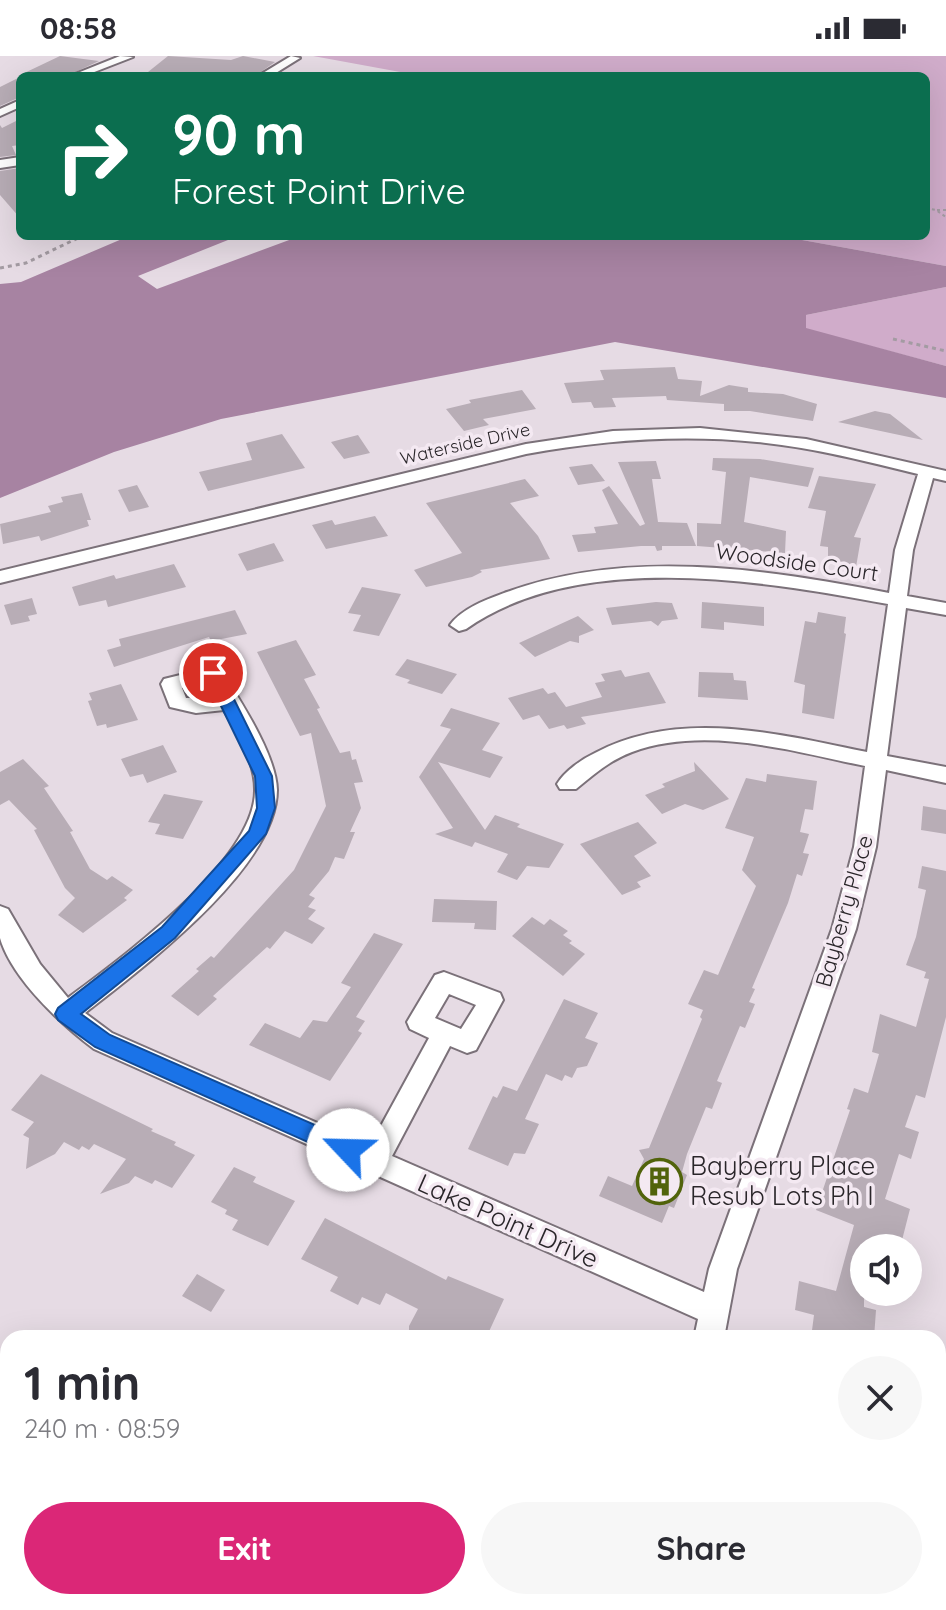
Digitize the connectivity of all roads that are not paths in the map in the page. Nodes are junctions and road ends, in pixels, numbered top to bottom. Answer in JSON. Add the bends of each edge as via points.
{"nodes":[{"id":1,"x":128,"y":57,"type":"edge"},
{"id":2,"x":295,"y":58,"type":"edge"},
{"id":3,"x":86,"y":72,"type":"edge"},
{"id":4,"x":270,"y":72,"type":"edge"},
{"id":5,"x":936,"y":474,"type":"edge"},
{"id":6,"x":0,"y":577,"type":"edge"},
{"id":7,"x":898,"y":600,"type":"junction"},
{"id":8,"x":946,"y":609,"type":"edge"},
{"id":9,"x":459,"y":625,"type":"dead end"},
{"id":10,"x":228,"y":702,"type":"dead end"},
{"id":11,"x":878,"y":761,"type":"junction"},
{"id":12,"x":946,"y":775,"type":"edge"},
{"id":13,"x":568,"y":784,"type":"dead end"},
{"id":14,"x":0,"y":915,"type":"edge"},
{"id":15,"x":66,"y":1014,"type":"junction"},
{"id":16,"x":444,"y":1033,"type":"dead end"},
{"id":17,"x":375,"y":1162,"type":"junction"},
{"id":18,"x":714,"y":1311,"type":"junction"},
{"id":19,"x":710,"y":1330,"type":"edge"}],
"edges":[{"from":1,"to":3,"type":"street"},
{"from":2,"to":4,"type":"street"},
{"from":5,"to":6,"type":"street","name":"Waterside Drive","via":[[752,436],[602,436],[526,449]]},
{"from":5,"to":7,"type":"street","name":"Bayberry Place","via":[[904,550]]},
{"from":7,"to":8,"type":"street","name":"Woodside Court"},
{"from":7,"to":9,"type":"street","name":"Woodside Court","via":[[730,574],[653,573],[536,589],[490,605]]},
{"from":7,"to":11,"type":"street","name":"Bayberry Place"},
{"from":10,"to":15,"type":"street","via":[[267,792],[257,834],[169,932]]},
{"from":11,"to":12,"type":"street"},
{"from":11,"to":13,"type":"street","via":[[735,734],[669,735],[594,760]]},
{"from":11,"to":18,"type":"street","name":"Bayberry Place","via":[[865,847],[844,929],[747,1196]]},
{"from":14,"to":15,"type":"street","name":"Lake Point Drive","via":[[44,993]]},
{"from":15,"to":17,"type":"street","name":"Lake Point Drive","via":[[103,1041]]},
{"from":16,"to":17,"type":"street"},
{"from":17,"to":18,"type":"street","name":"Lake Point Drive"},
{"from":18,"to":19,"type":"street","name":"Bayberry Place"}]}
